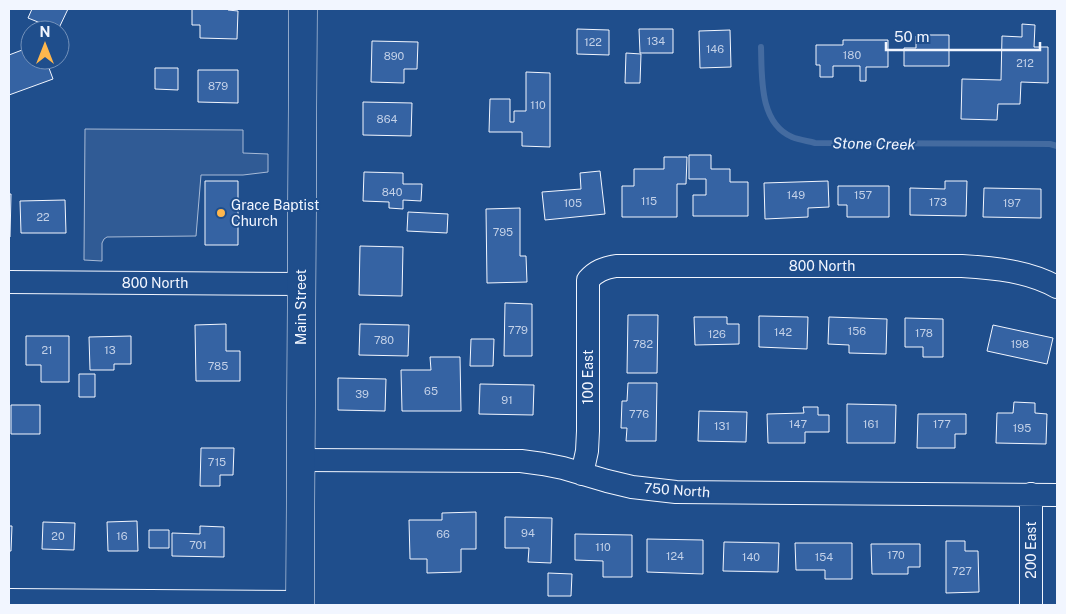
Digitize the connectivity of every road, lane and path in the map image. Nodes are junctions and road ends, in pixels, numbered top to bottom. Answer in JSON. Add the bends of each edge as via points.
{"nodes":[{"id":1,"x":303,"y":9,"type":"edge"},
{"id":2,"x":588,"y":280,"type":"joint"},
{"id":3,"x":9,"y":282,"type":"edge"},
{"id":4,"x":301,"y":284,"type":"junction"},
{"id":5,"x":1057,"y":287,"type":"edge"},
{"id":6,"x":300,"y":460,"type":"junction"},
{"id":7,"x":582,"y":474,"type":"junction"},
{"id":8,"x":1031,"y":494,"type":"junction"},
{"id":9,"x":1057,"y":494,"type":"edge"},
{"id":10,"x":9,"y":600,"type":"edge"},
{"id":11,"x":300,"y":604,"type":"edge"},
{"id":12,"x":1031,"y":605,"type":"edge"}],
"edges":[{"from":1,"to":4,"type":"main road","name":"Main Street"},
{"from":2,"to":5,"type":"street","name":"800 North","via":[[600,270],[616,266],[962,266],[1009,271]]},
{"from":2,"to":7,"type":"street","name":"100 East","via":[[588,431]]},
{"from":3,"to":4,"type":"street","name":"800 North"},
{"from":4,"to":6,"type":"main road","name":"Main Street"},
{"from":6,"to":7,"type":"street","name":"750 North","via":[[520,461]]},
{"from":6,"to":11,"type":"main road","name":"Main Street"},
{"from":7,"to":8,"type":"street","name":"750 North","via":[[676,492]]},
{"from":8,"to":9,"type":"street","name":"750 North"},
{"from":8,"to":12,"type":"street","name":"200 East"},
{"from":10,"to":11,"type":"street"}]}
